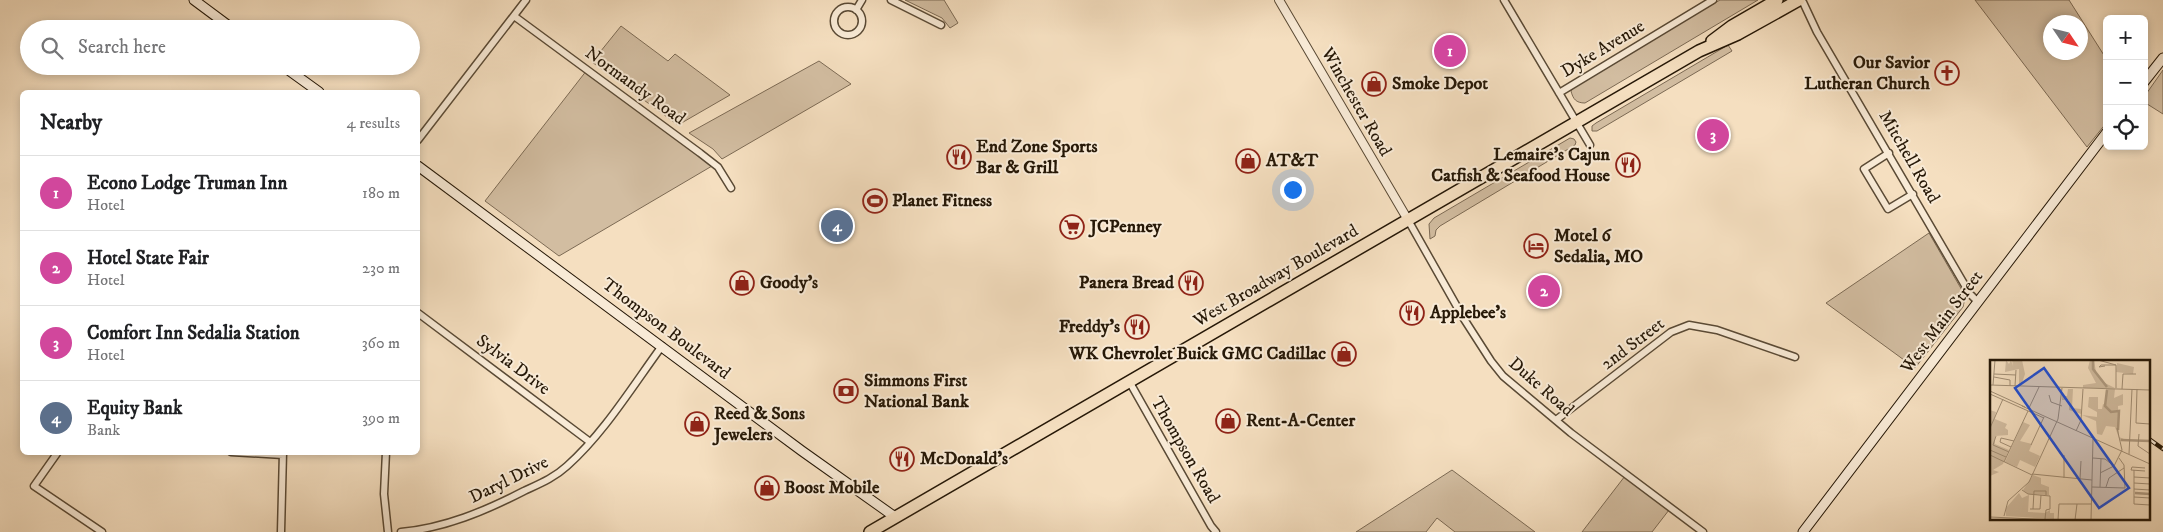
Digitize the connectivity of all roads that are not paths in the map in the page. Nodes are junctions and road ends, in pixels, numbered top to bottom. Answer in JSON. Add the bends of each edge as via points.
{"nodes":[{"id":1,"x":194,"y":0,"type":"edge"},
{"id":2,"x":526,"y":0,"type":"edge"},
{"id":3,"x":862,"y":0,"type":"edge"},
{"id":4,"x":891,"y":0,"type":"edge"},
{"id":5,"x":1279,"y":0,"type":"edge"},
{"id":6,"x":1504,"y":0,"type":"edge"},
{"id":7,"x":1713,"y":0,"type":"edge"},
{"id":8,"x":1777,"y":0,"type":"edge"},
{"id":9,"x":1800,"y":0,"type":"edge"},
{"id":10,"x":856,"y":10,"type":"junction"},
{"id":11,"x":514,"y":16,"type":"junction"},
{"id":12,"x":221,"y":20,"type":"edge"},
{"id":13,"x":941,"y":25,"type":"dead end"},
{"id":14,"x":1699,"y":51,"type":"junction"},
{"id":15,"x":2163,"y":58,"type":"edge"},
{"id":16,"x":295,"y":75,"type":"edge"},
{"id":17,"x":2148,"y":77,"type":"edge"},
{"id":18,"x":316,"y":90,"type":"edge"},
{"id":19,"x":1559,"y":92,"type":"junction"},
{"id":20,"x":1576,"y":122,"type":"junction"},
{"id":21,"x":420,"y":137,"type":"edge"},
{"id":22,"x":2103,"y":137,"type":"edge"},
{"id":23,"x":1590,"y":145,"type":"dead end"},
{"id":24,"x":1890,"y":153,"type":"junction"},
{"id":25,"x":420,"y":167,"type":"edge"},
{"id":26,"x":731,"y":188,"type":"dead end"},
{"id":27,"x":1913,"y":194,"type":"junction"},
{"id":28,"x":1408,"y":220,"type":"junction"},
{"id":29,"x":1978,"y":302,"type":"junction"},
{"id":30,"x":420,"y":314,"type":"edge"},
{"id":31,"x":662,"y":346,"type":"junction"},
{"id":32,"x":1795,"y":357,"type":"dead end"},
{"id":33,"x":1128,"y":381,"type":"junction"},
{"id":34,"x":1556,"y":420,"type":"junction"},
{"id":35,"x":590,"y":442,"type":"junction"},
{"id":36,"x":56,"y":455,"type":"edge"},
{"id":37,"x":283,"y":455,"type":"edge"},
{"id":38,"x":386,"y":455,"type":"edge"},
{"id":39,"x":895,"y":517,"type":"junction"},
{"id":40,"x":102,"y":532,"type":"edge"},
{"id":41,"x":280,"y":532,"type":"edge"},
{"id":42,"x":388,"y":532,"type":"edge"},
{"id":43,"x":401,"y":532,"type":"edge"},
{"id":44,"x":870,"y":532,"type":"edge"},
{"id":45,"x":1216,"y":532,"type":"edge"},
{"id":46,"x":1703,"y":532,"type":"edge"},
{"id":47,"x":1804,"y":532,"type":"edge"}],
"edges":[{"from":1,"to":12,"type":"main road"},
{"from":2,"to":11,"type":"street"},
{"from":3,"to":10,"type":"street"},
{"from":4,"to":13,"type":"street"},
{"from":5,"to":28,"type":"street","name":"Winchester Road"},
{"from":6,"to":19,"type":"street"},
{"from":7,"to":19,"type":"street","name":"Dyke Avenue"},
{"from":8,"to":14,"type":"highway","name":"West Broadway Boulevard","via":[[1732,26]]},
{"from":9,"to":14,"type":"highway","name":"West Broadway Boulevard"},
{"from":9,"to":24,"type":"street","name":"Mitchell Road"},
{"from":10,"to":10,"type":"street","via":[[862,21],[859,30],[846,35],[838,31],[834,23],[836,14],[843,8]]},
{"from":11,"to":21,"type":"street"},
{"from":11,"to":26,"type":"street","name":"Normandy Road","via":[[718,167]]},
{"from":14,"to":20,"type":"highway","name":"West Broadway Boulevard"},
{"from":15,"to":17,"type":"main road"},
{"from":16,"to":18,"type":"main road"},
{"from":19,"to":20,"type":"street"},
{"from":20,"to":23,"type":"street"},
{"from":20,"to":28,"type":"highway","name":"West Broadway Boulevard"},
{"from":22,"to":29,"type":"main road","name":"West Main Street"},
{"from":24,"to":27,"type":"street","name":"Mitchell Road"},
{"from":24,"to":27,"type":"street","via":[[1864,169],[1888,209]]},
{"from":25,"to":31,"type":"main road","name":"Thompson Boulevard"},
{"from":27,"to":29,"type":"street","name":"Mitchell Road","via":[[1970,294]]},
{"from":28,"to":33,"type":"highway","name":"West Broadway Boulevard"},
{"from":28,"to":34,"type":"street","name":"Duke Road","via":[[1496,368]]},
{"from":29,"to":47,"type":"main road","name":"West Main Street"},
{"from":30,"to":35,"type":"street","name":"Sylvia Drive"},
{"from":31,"to":35,"type":"street","name":"Daryl Drive"},
{"from":31,"to":39,"type":"main road","name":"Thompson Boulevard"},
{"from":32,"to":34,"type":"street","name":"2nd Street","via":[[1717,330],[1689,325],[1671,332]]},
{"from":33,"to":39,"type":"highway","name":"West Broadway Boulevard"},
{"from":33,"to":45,"type":"street","name":"Thompson Road"},
{"from":34,"to":46,"type":"street","name":"Duke Road"},
{"from":35,"to":43,"type":"street","name":"Daryl Drive","via":[[565,468],[544,483],[500,504],[424,530]]},
{"from":36,"to":40,"type":"street","via":[[34,486]]},
{"from":37,"to":41,"type":"street"},
{"from":38,"to":42,"type":"street","via":[[384,494]]},
{"from":39,"to":44,"type":"highway","name":"West Broadway Boulevard"}]}
